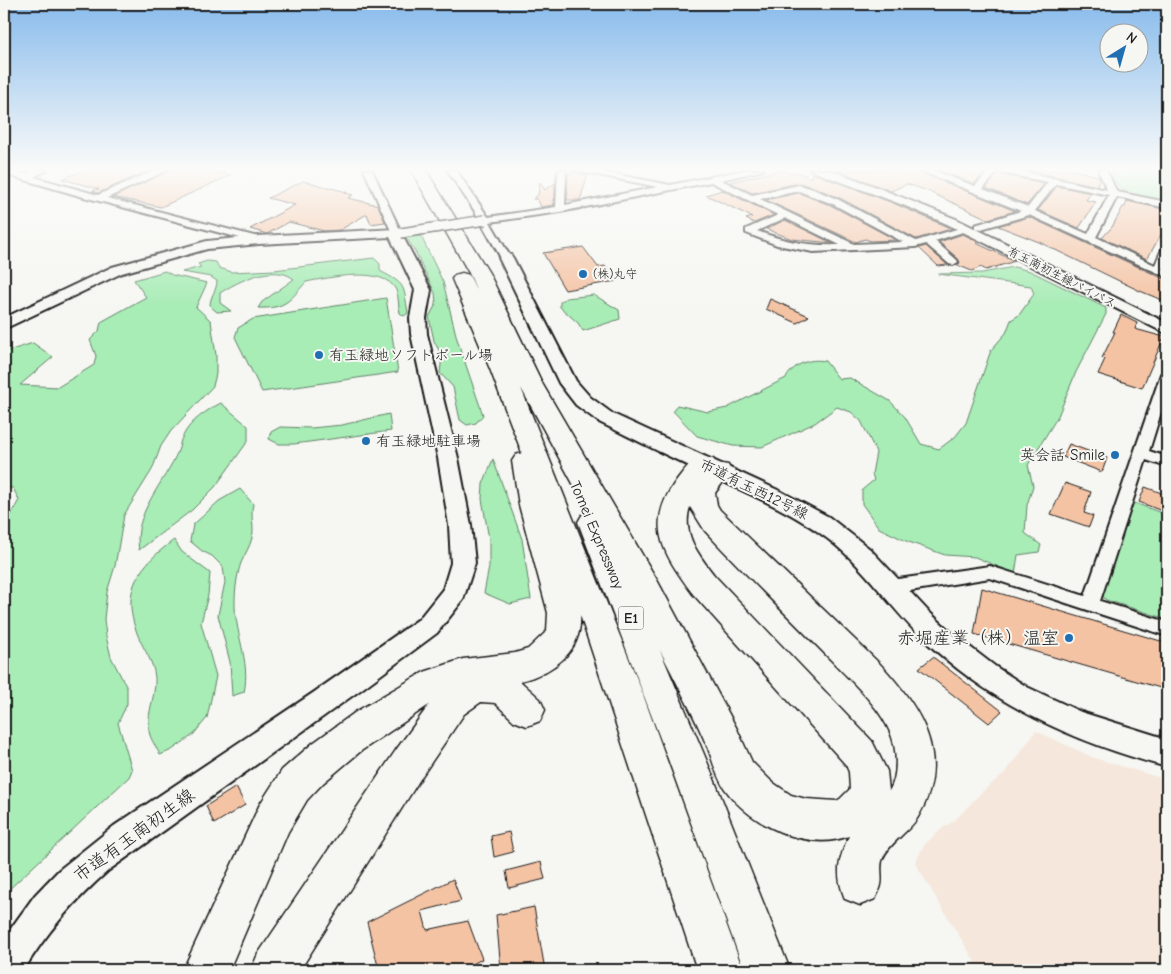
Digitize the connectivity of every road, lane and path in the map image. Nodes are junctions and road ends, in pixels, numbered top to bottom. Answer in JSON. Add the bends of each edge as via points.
{"nodes":[{"id":1,"x":165,"y":215,"type":"edge"},
{"id":2,"x":390,"y":215,"type":"edge"},
{"id":3,"x":427,"y":215,"type":"edge"},
{"id":4,"x":445,"y":215,"type":"edge"},
{"id":5,"x":482,"y":215,"type":"edge"},
{"id":6,"x":516,"y":215,"type":"edge"},
{"id":7,"x":784,"y":215,"type":"edge"},
{"id":8,"x":786,"y":215,"type":"edge"},
{"id":9,"x":861,"y":215,"type":"edge"},
{"id":10,"x":940,"y":215,"type":"edge"},
{"id":11,"x":945,"y":215,"type":"edge"},
{"id":12,"x":1017,"y":215,"type":"edge"},
{"id":13,"x":1037,"y":215,"type":"edge"},
{"id":14,"x":1103,"y":215,"type":"edge"},
{"id":15,"x":485,"y":220,"type":"junction"},
{"id":16,"x":972,"y":228,"type":"junction"},
{"id":17,"x":399,"y":233,"type":"junction"},
{"id":18,"x":1090,"y":239,"type":"junction"},
{"id":19,"x":259,"y":240,"type":"junction"},
{"id":20,"x":928,"y":240,"type":"junction"},
{"id":21,"x":915,"y":244,"type":"junction"},
{"id":22,"x":851,"y":246,"type":"junction"},
{"id":23,"x":1167,"y":249,"type":"edge"},
{"id":24,"x":447,"y":253,"type":"dead end"},
{"id":25,"x":506,"y":258,"type":"joint"},
{"id":26,"x":952,"y":262,"type":"dead end"},
{"id":27,"x":456,"y":268,"type":"dead end"},
{"id":28,"x":1163,"y":272,"type":"edge"},
{"id":29,"x":1167,"y":320,"type":"edge"},
{"id":30,"x":4,"y":324,"type":"edge"},
{"id":31,"x":1167,"y":329,"type":"edge"},
{"id":32,"x":1167,"y":374,"type":"edge"},
{"id":33,"x":522,"y":389,"type":"junction"},
{"id":34,"x":1141,"y":453,"type":"junction"},
{"id":35,"x":1167,"y":462,"type":"edge"},
{"id":36,"x":711,"y":468,"type":"junction"},
{"id":37,"x":891,"y":587,"type":"junction"},
{"id":38,"x":1091,"y":603,"type":"junction"},
{"id":39,"x":1167,"y":629,"type":"edge"},
{"id":40,"x":527,"y":710,"type":"dead end"},
{"id":41,"x":1167,"y":753,"type":"edge"},
{"id":42,"x":860,"y":884,"type":"dead end"},
{"id":43,"x":5,"y":970,"type":"edge"},
{"id":44,"x":206,"y":970,"type":"edge"},
{"id":45,"x":274,"y":970,"type":"edge"},
{"id":46,"x":720,"y":970,"type":"edge"},
{"id":47,"x":767,"y":970,"type":"edge"}],
"edges":[{"from":1,"to":19,"type":"street"},
{"from":2,"to":17,"type":"street"},
{"from":3,"to":24,"type":"highway"},
{"from":4,"to":33,"type":"highway","name":"Tomei Expressway","number":"E1","via":[[479,273]]},
{"from":5,"to":15,"type":"street"},
{"from":6,"to":15,"type":"street"},
{"from":7,"to":22,"type":"street","via":[[750,231],[806,249]]},
{"from":8,"to":22,"type":"street"},
{"from":9,"to":21,"type":"street"},
{"from":10,"to":16,"type":"street","name":"有玉南初生線バイパス"},
{"from":11,"to":16,"type":"street","name":"有玉南初生線バイパス"},
{"from":12,"to":16,"type":"street"},
{"from":13,"to":18,"type":"street"},
{"from":14,"to":18,"type":"street"},
{"from":15,"to":17,"type":"street","bridge":true},
{"from":15,"to":25,"type":"street"},
{"from":16,"to":20,"type":"street"},
{"from":16,"to":29,"type":"street","name":"有玉南初生線バイパス"},
{"from":16,"to":31,"type":"street","name":"有玉南初生線バイパス"},
{"from":17,"to":19,"type":"street"},
{"from":17,"to":43,"type":"street","name":"市道有玉南初生線","via":[[397,239],[423,290],[419,334],[460,525],[463,562],[454,593],[428,626],[89,863],[37,916]]},
{"from":18,"to":28,"type":"street"},
{"from":19,"to":30,"type":"street","via":[[207,245],[140,262],[98,278]]},
{"from":20,"to":21,"type":"street"},
{"from":20,"to":26,"type":"street"},
{"from":21,"to":22,"type":"street"},
{"from":23,"to":28,"type":"street"},
{"from":25,"to":36,"type":"street","name":"市道有玉西12号線","via":[[558,365],[583,401],[606,418]]},
{"from":27,"to":33,"type":"highway","name":"Tomei Expressway","number":"E1","via":[[476,310]]},
{"from":32,"to":34,"type":"street"},
{"from":33,"to":36,"type":"highway","via":[[646,588],[738,775],[758,796],[782,812],[806,819],[836,820],[853,815],[865,803],[870,789],[868,771],[859,753],[704,585],[678,546],[673,516],[677,502],[684,490]]},
{"from":33,"to":44,"type":"highway","via":[[533,505],[564,613],[564,629],[558,641],[550,652],[534,662],[452,676],[418,694],[340,746],[297,782],[274,818]]},
{"from":33,"to":46,"type":"highway","name":"Tomei Expressway","number":"E1"},
{"from":33,"to":47,"type":"highway","name":"Tomei Expressway","number":"E1","via":[[619,588]]},
{"from":34,"to":35,"type":"street"},
{"from":34,"to":38,"type":"street"},
{"from":36,"to":37,"type":"street","name":"市道有玉西12号線","via":[[786,502],[820,522],[856,550]]},
{"from":36,"to":42,"type":"highway","via":[[700,499],[706,510],[886,695],[910,735],[915,774],[908,796],[898,812],[867,842],[858,868]]},
{"from":37,"to":38,"type":"street","via":[[990,572]]},
{"from":37,"to":41,"type":"street","name":"市道有玉西12号線","via":[[955,652],[1004,686],[1034,704],[1086,726]]},
{"from":38,"to":39,"type":"street"},
{"from":40,"to":45,"type":"highway","via":[[510,692],[486,686],[460,694],[450,703]]}]}
